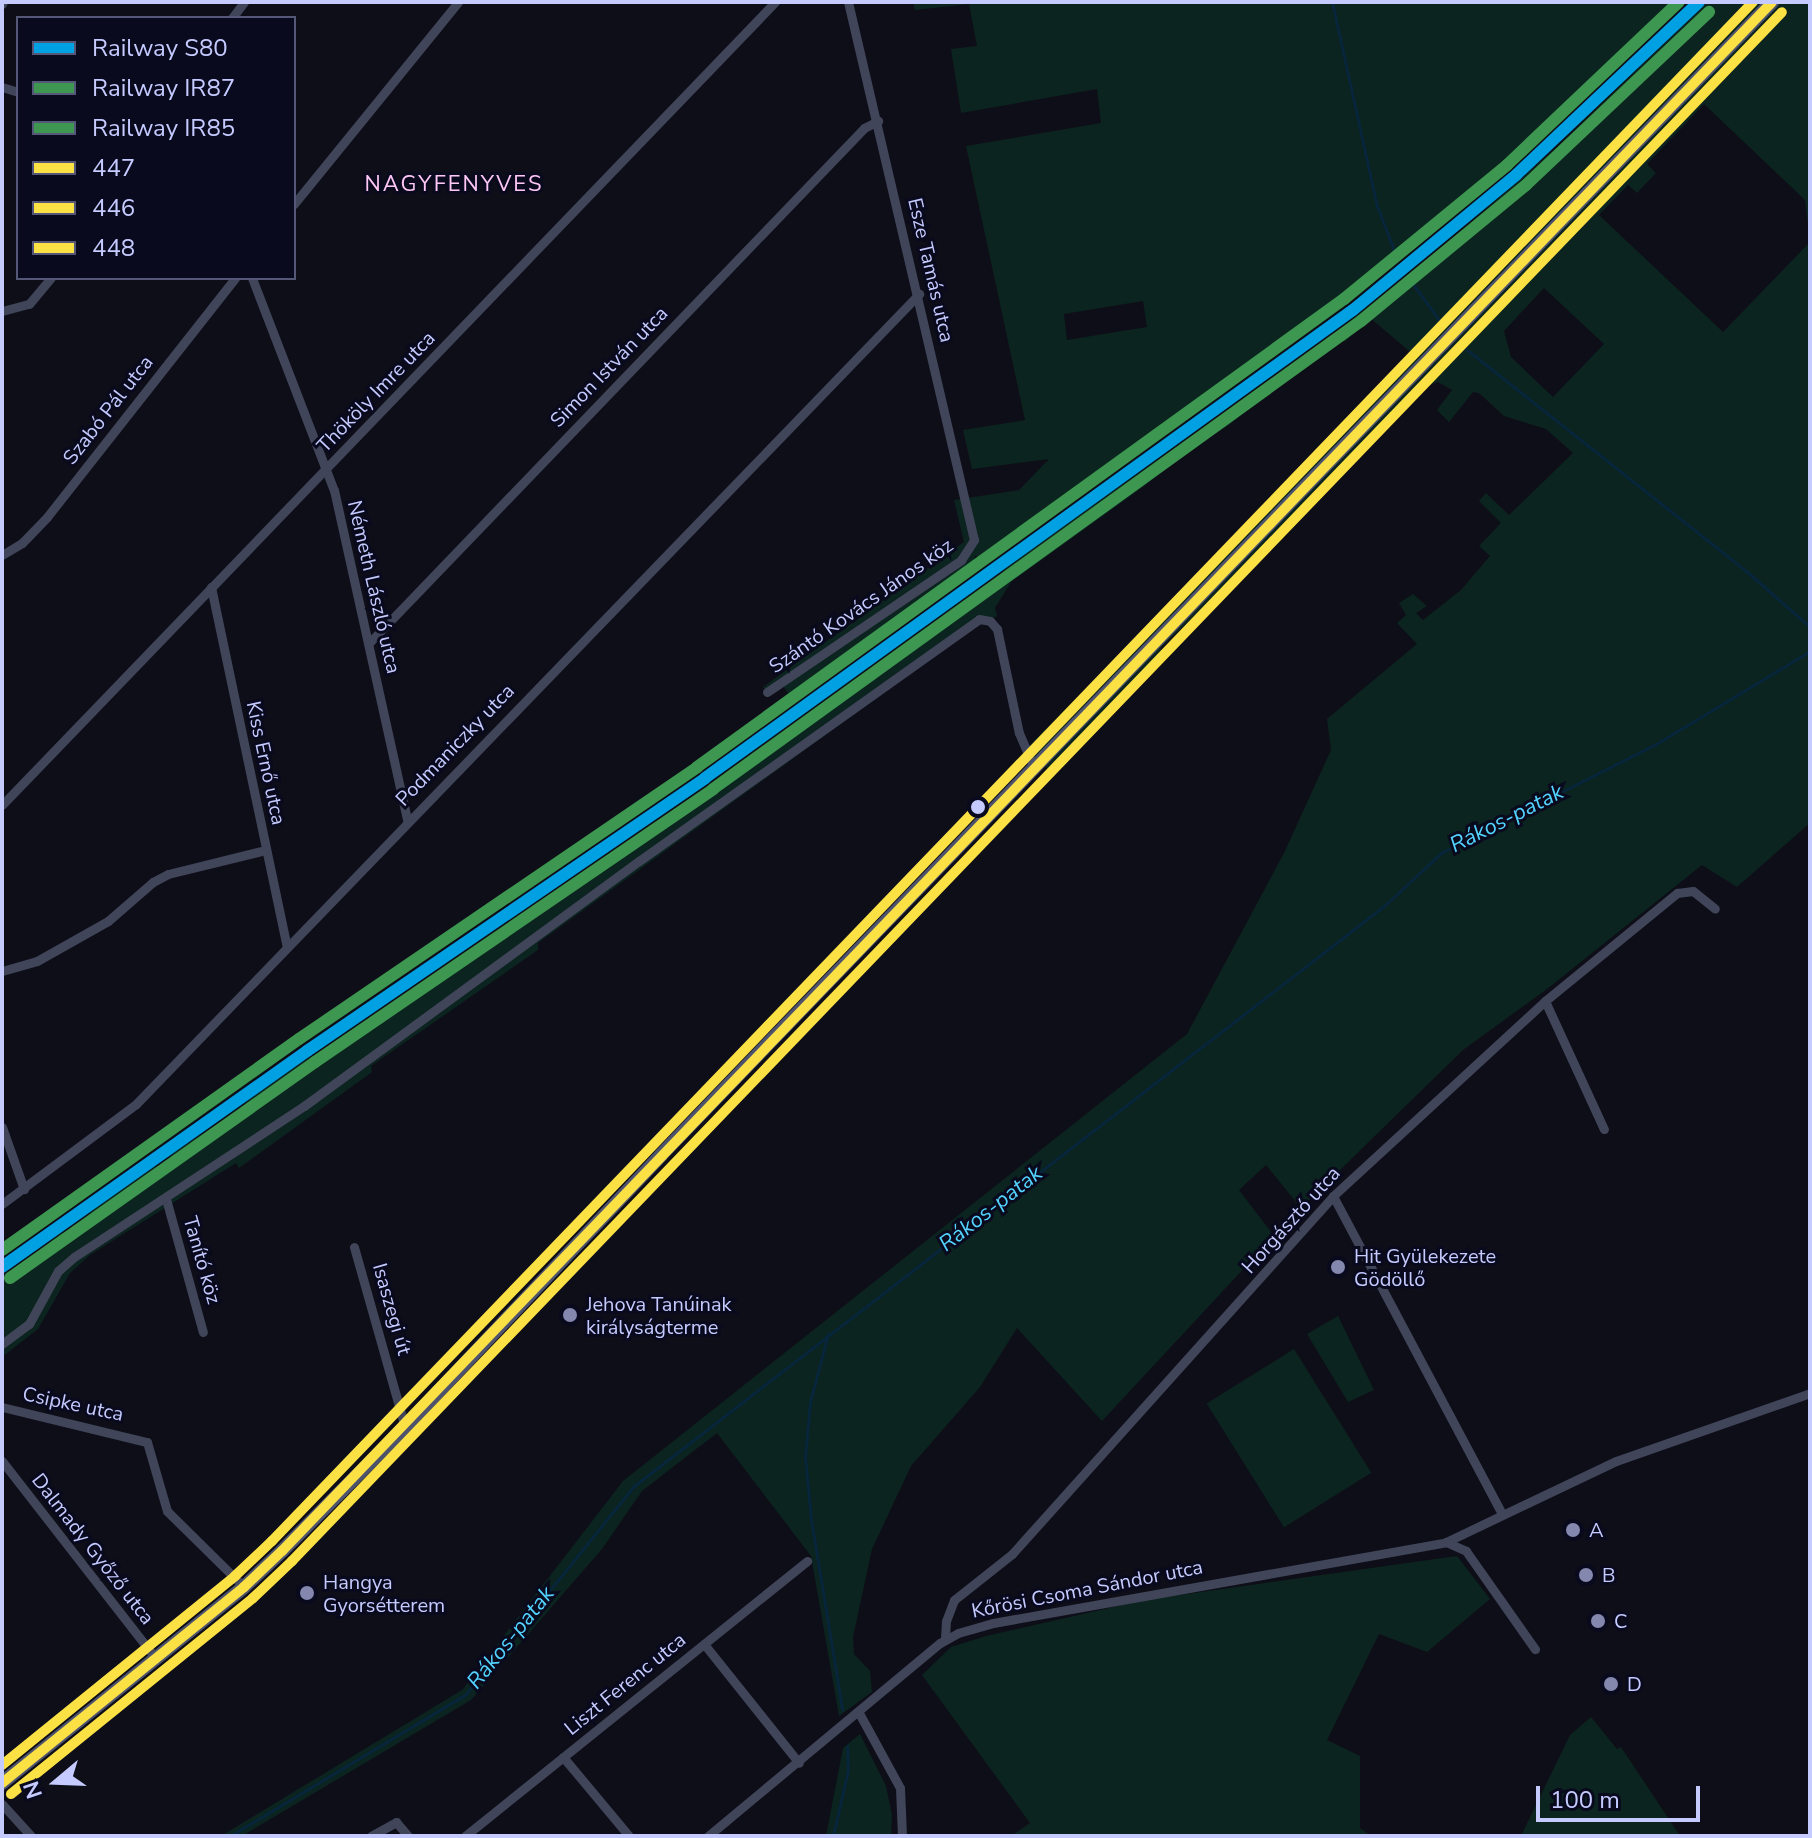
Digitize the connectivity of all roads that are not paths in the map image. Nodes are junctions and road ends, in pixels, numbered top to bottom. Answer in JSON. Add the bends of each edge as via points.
{"nodes":[{"id":1,"x":458,"y":2,"type":"edge"},
{"id":2,"x":775,"y":2,"type":"edge"},
{"id":3,"x":848,"y":2,"type":"edge"},
{"id":4,"x":1772,"y":2,"type":"edge"},
{"id":5,"x":878,"y":121,"type":"junction"},
{"id":6,"x":296,"y":202,"type":"edge"},
{"id":7,"x":49,"y":280,"type":"edge"},
{"id":8,"x":233,"y":280,"type":"edge"},
{"id":9,"x":253,"y":280,"type":"edge"},
{"id":10,"x":919,"y":294,"type":"junction"},
{"id":11,"x":2,"y":311,"type":"edge"},
{"id":12,"x":324,"y":473,"type":"junction"},
{"id":13,"x":973,"y":546,"type":"joint"},
{"id":14,"x":2,"y":555,"type":"edge"},
{"id":15,"x":211,"y":587,"type":"junction"},
{"id":16,"x":369,"y":643,"type":"junction"},
{"id":17,"x":767,"y":692,"type":"dead end"},
{"id":18,"x":1036,"y":770,"type":"junction"},
{"id":19,"x":2,"y":805,"type":"edge"},
{"id":20,"x":407,"y":820,"type":"junction"},
{"id":21,"x":266,"y":850,"type":"junction"},
{"id":22,"x":1715,"y":909,"type":"dead end"},
{"id":23,"x":287,"y":947,"type":"junction"},
{"id":24,"x":2,"y":971,"type":"edge"},
{"id":25,"x":1545,"y":1001,"type":"junction"},
{"id":26,"x":2,"y":1127,"type":"edge"},
{"id":27,"x":1604,"y":1129,"type":"dead end"},
{"id":28,"x":24,"y":1189,"type":"junction"},
{"id":29,"x":1333,"y":1196,"type":"junction"},
{"id":30,"x":166,"y":1199,"type":"junction"},
{"id":31,"x":2,"y":1204,"type":"edge"},
{"id":32,"x":354,"y":1247,"type":"dead end"},
{"id":33,"x":203,"y":1332,"type":"dead end"},
{"id":34,"x":2,"y":1344,"type":"edge"},
{"id":35,"x":1810,"y":1393,"type":"edge"},
{"id":36,"x":2,"y":1407,"type":"edge"},
{"id":37,"x":405,"y":1427,"type":"junction"},
{"id":38,"x":2,"y":1461,"type":"edge"},
{"id":39,"x":1502,"y":1514,"type":"junction"},
{"id":40,"x":1446,"y":1542,"type":"junction"},
{"id":41,"x":807,"y":1561,"type":"dead end"},
{"id":42,"x":244,"y":1587,"type":"junction"},
{"id":43,"x":945,"y":1639,"type":"junction"},
{"id":44,"x":704,"y":1644,"type":"junction"},
{"id":45,"x":1535,"y":1649,"type":"dead end"},
{"id":46,"x":156,"y":1659,"type":"junction"},
{"id":47,"x":859,"y":1713,"type":"junction"},
{"id":48,"x":563,"y":1757,"type":"junction"},
{"id":49,"x":799,"y":1763,"type":"junction"},
{"id":50,"x":2,"y":1783,"type":"edge"},
{"id":51,"x":2,"y":1804,"type":"edge"},
{"id":52,"x":31,"y":1836,"type":"edge"},
{"id":53,"x":371,"y":1836,"type":"edge"},
{"id":54,"x":408,"y":1836,"type":"edge"},
{"id":55,"x":465,"y":1836,"type":"edge"},
{"id":56,"x":629,"y":1836,"type":"edge"},
{"id":57,"x":708,"y":1836,"type":"edge"},
{"id":58,"x":902,"y":1836,"type":"edge"}],
"edges":[{"from":1,"to":6,"type":"street"},
{"from":2,"to":12,"type":"street","name":"Thököly Imre utca"},
{"from":3,"to":5,"type":"street","name":"Esze Tamás utca"},
{"from":4,"to":18,"type":"main road"},
{"from":5,"to":10,"type":"street","name":"Esze Tamás utca"},
{"from":5,"to":16,"type":"street","name":"Simon István utca","via":[[864,128]]},
{"from":7,"to":11,"type":"street","via":[[29,304]]},
{"from":8,"to":14,"type":"street","name":"Szabó Pál utca","via":[[47,517]]},
{"from":9,"to":12,"type":"street","name":"Németh László utca"},
{"from":10,"to":13,"type":"street","name":"Esze Tamás utca"},
{"from":10,"to":20,"type":"street","name":"Podmaniczky utca"},
{"from":12,"to":15,"type":"street","name":"Thököly Imre utca"},
{"from":12,"to":16,"type":"street","name":"Németh László utca","via":[[334,490]]},
{"from":13,"to":17,"type":"street","name":"Szántó Kovács János köz","via":[[961,560]]},
{"from":15,"to":19,"type":"street","name":"Thököly Imre utca"},
{"from":15,"to":21,"type":"street","name":"Kiss Ernő utca"},
{"from":16,"to":20,"type":"street","name":"Németh László utca"},
{"from":18,"to":30,"type":"street","via":[[1019,733],[997,629],[988,619],[976,621],[466,990]]},
{"from":18,"to":37,"type":"main road"},
{"from":20,"to":23,"type":"street","name":"Podmaniczky utca"},
{"from":21,"to":23,"type":"street","name":"Kiss Ernő utca"},
{"from":21,"to":24,"type":"street","via":[[160,877],[108,921],[37,961]]},
{"from":22,"to":25,"type":"street","name":"Horgásztó utca","via":[[1693,891],[1681,890]]},
{"from":23,"to":28,"type":"street","name":"Podmaniczky utca","via":[[129,1110]]},
{"from":25,"to":27,"type":"street"},
{"from":25,"to":29,"type":"street","name":"Horgásztó utca"},
{"from":26,"to":28,"type":"street"},
{"from":28,"to":31,"type":"street","name":"Podmaniczky utca"},
{"from":29,"to":39,"type":"street"},
{"from":29,"to":43,"type":"street","name":"Horgásztó utca","via":[[1022,1543],[958,1596],[947,1614]]},
{"from":30,"to":33,"type":"street","name":"Tanító köz"},
{"from":30,"to":34,"type":"street","via":[[64,1265],[29,1324]]},
{"from":32,"to":37,"type":"street","name":"Isaszegi út"},
{"from":35,"to":39,"type":"street","name":"Kőrösi Csoma Sándor utca","via":[[1664,1441]]},
{"from":36,"to":42,"type":"street","name":"Csipke utca","via":[[147,1442],[167,1511]]},
{"from":37,"to":42,"type":"main road"},
{"from":38,"to":46,"type":"street","name":"Dalmady Győző utca"},
{"from":39,"to":40,"type":"street","name":"Kőrösi Csoma Sándor utca"},
{"from":40,"to":43,"type":"street","name":"Kőrösi Csoma Sándor utca","via":[[993,1623]]},
{"from":40,"to":45,"type":"street","via":[[1466,1551]]},
{"from":41,"to":44,"type":"street","name":"Liszt Ferenc utca"},
{"from":42,"to":46,"type":"main road"},
{"from":43,"to":47,"type":"street","name":"Kőrösi Csoma Sándor utca"},
{"from":44,"to":48,"type":"street","name":"Liszt Ferenc utca"},
{"from":44,"to":49,"type":"street"},
{"from":46,"to":50,"type":"main road"},
{"from":47,"to":49,"type":"street","name":"Kőrösi Csoma Sándor utca"},
{"from":47,"to":58,"type":"street","via":[[900,1788]]},
{"from":48,"to":55,"type":"street","name":"Liszt Ferenc utca"},
{"from":48,"to":56,"type":"street"},
{"from":49,"to":57,"type":"street","name":"Kőrösi Csoma Sándor utca"},
{"from":51,"to":52,"type":"street"},
{"from":53,"to":54,"type":"street","via":[[396,1822]]}]}
